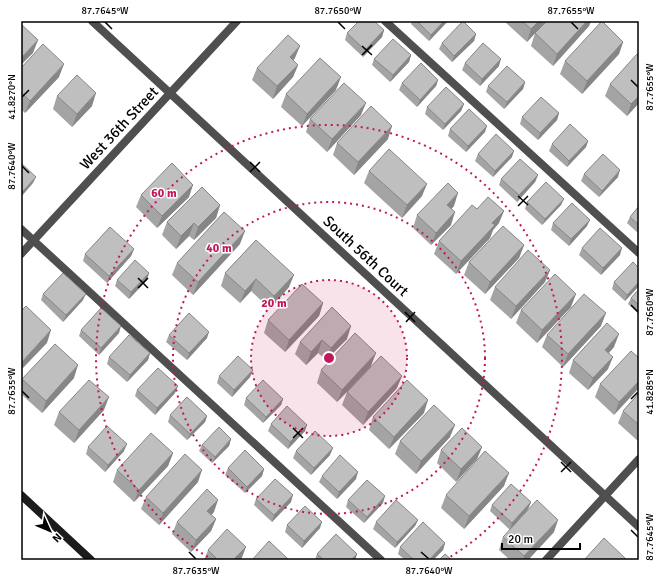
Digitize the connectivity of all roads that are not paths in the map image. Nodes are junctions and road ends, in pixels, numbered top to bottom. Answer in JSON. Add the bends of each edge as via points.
{"nodes":[{"id":1,"x":92,"y":21,"type":"edge"},
{"id":2,"x":237,"y":21,"type":"edge"},
{"id":3,"x":385,"y":21,"type":"edge"},
{"id":4,"x":170,"y":93,"type":"junction"},
{"id":5,"x":21,"y":229,"type":"edge"},
{"id":6,"x":34,"y":240,"type":"junction"},
{"id":7,"x":639,"y":253,"type":"edge"},
{"id":8,"x":21,"y":254,"type":"edge"},
{"id":9,"x":639,"y":459,"type":"edge"},
{"id":10,"x":21,"y":495,"type":"edge"},
{"id":11,"x":605,"y":496,"type":"junction"},
{"id":12,"x":639,"y":527,"type":"edge"},
{"id":13,"x":91,"y":560,"type":"edge"},
{"id":14,"x":382,"y":560,"type":"edge"},
{"id":15,"x":546,"y":560,"type":"edge"}],
"edges":[{"from":1,"to":4,"type":"street","name":"South 56th Court"},
{"from":2,"to":4,"type":"street","name":"West 36th Street"},
{"from":3,"to":7,"type":"street"},
{"from":4,"to":6,"type":"street","name":"West 36th Street"},
{"from":4,"to":11,"type":"street","name":"South 56th Court"},
{"from":5,"to":6,"type":"street"},
{"from":6,"to":8,"type":"street","name":"West 36th Street"},
{"from":6,"to":14,"type":"street"},
{"from":9,"to":11,"type":"street"},
{"from":10,"to":13,"type":"main road"},
{"from":11,"to":12,"type":"street","name":"South 56th Court"},
{"from":11,"to":15,"type":"street"}]}
